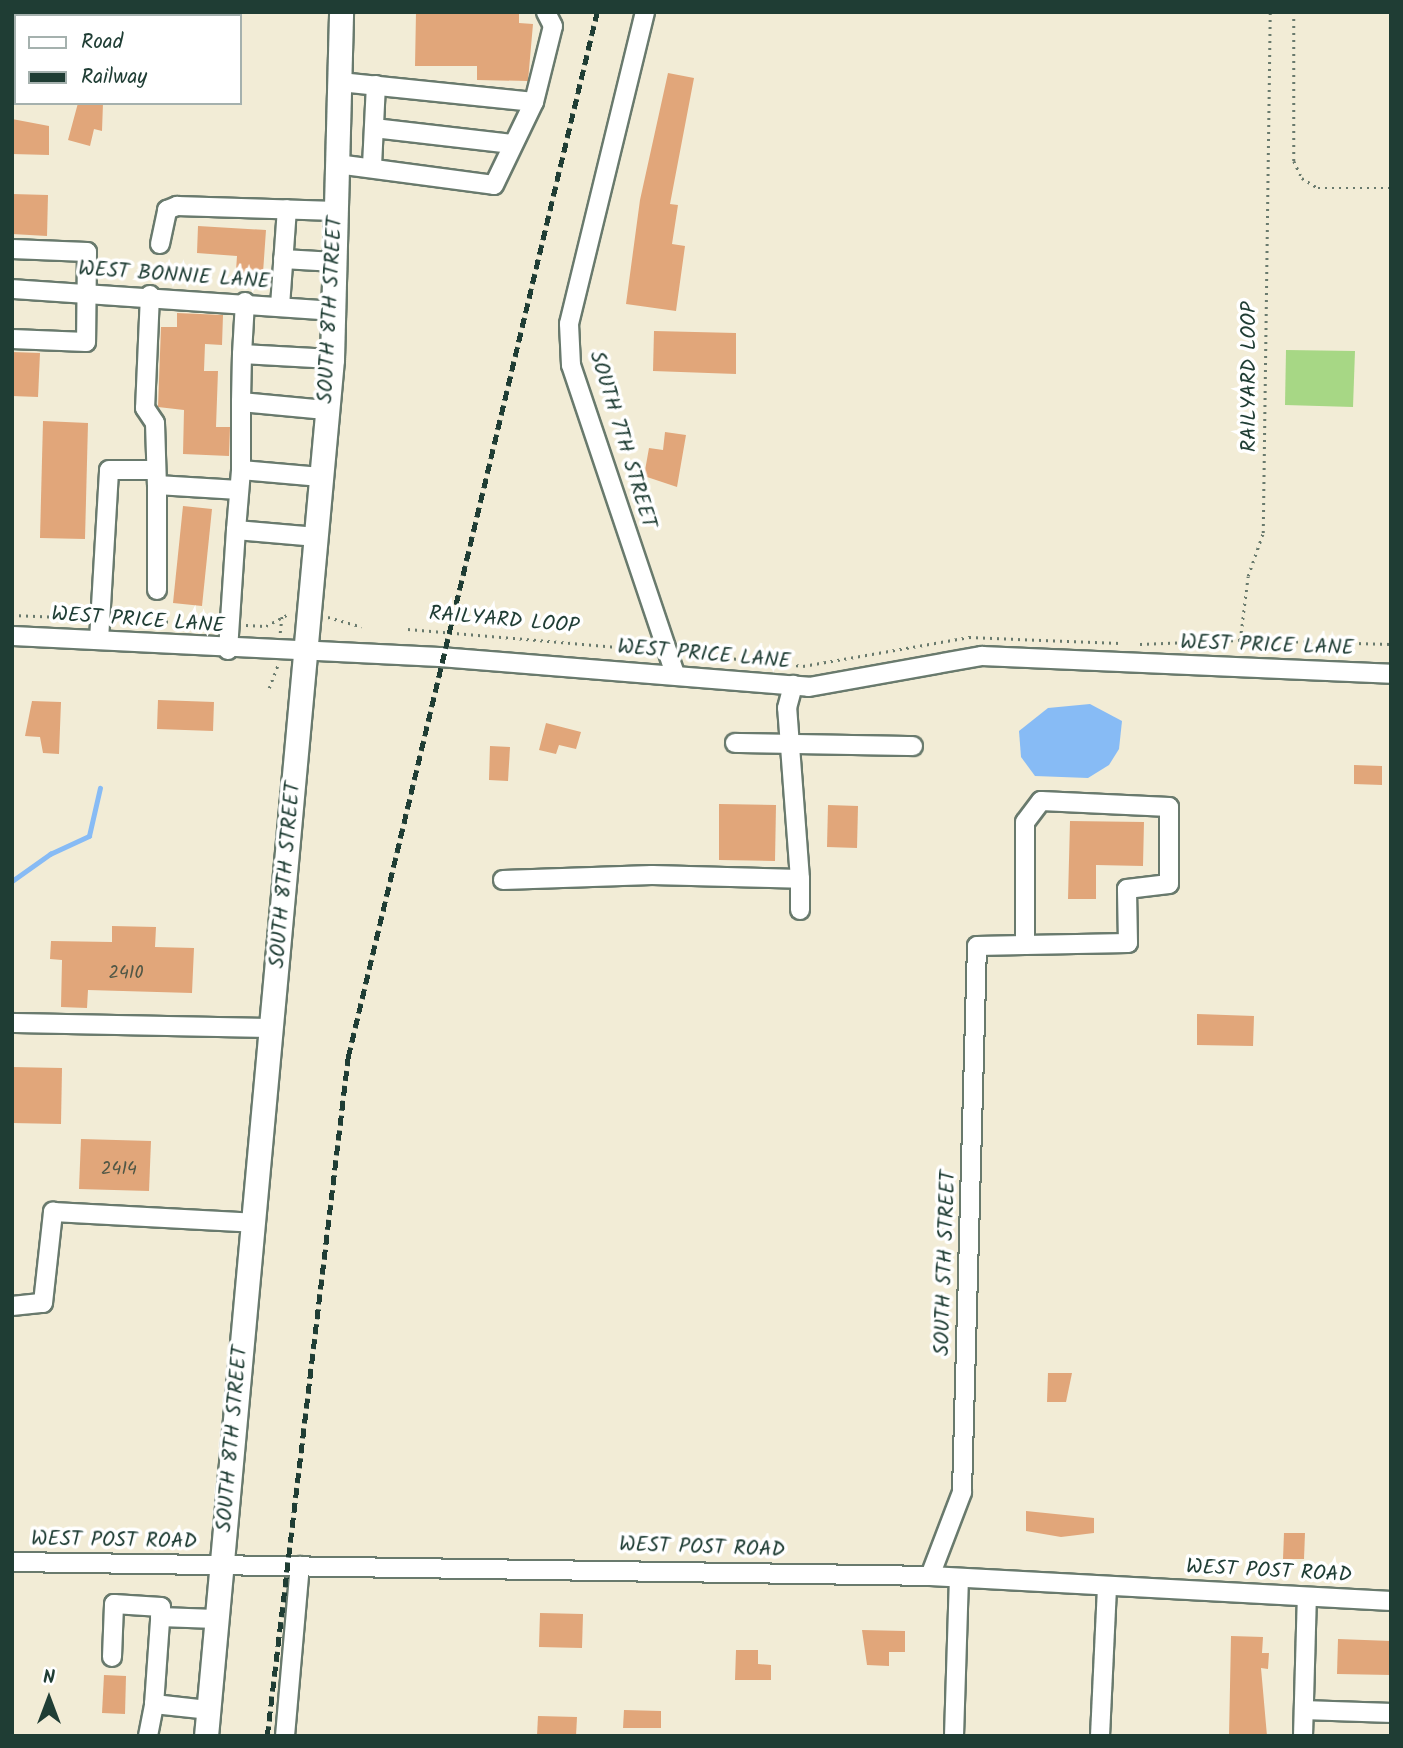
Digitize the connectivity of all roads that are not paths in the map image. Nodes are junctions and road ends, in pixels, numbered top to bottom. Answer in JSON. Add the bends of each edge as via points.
{"nodes":[{"id":1,"x":341,"y":12,"type":"edge"},
{"id":2,"x":546,"y":12,"type":"edge"},
{"id":3,"x":645,"y":12,"type":"edge"},
{"id":4,"x":340,"y":82,"type":"junction"},
{"id":5,"x":376,"y":85,"type":"junction"},
{"id":6,"x":534,"y":102,"type":"junction"},
{"id":7,"x":374,"y":128,"type":"junction"},
{"id":8,"x":512,"y":144,"type":"junction"},
{"id":9,"x":337,"y":164,"type":"junction"},
{"id":10,"x":372,"y":166,"type":"junction"},
{"id":11,"x":287,"y":209,"type":"junction"},
{"id":12,"x":336,"y":211,"type":"junction"},
{"id":13,"x":160,"y":244,"type":"dead end"},
{"id":14,"x":12,"y":249,"type":"edge"},
{"id":15,"x":283,"y":259,"type":"junction"},
{"id":16,"x":335,"y":262,"type":"junction"},
{"id":17,"x":12,"y":289,"type":"edge"},
{"id":18,"x":86,"y":291,"type":"junction"},
{"id":19,"x":150,"y":295,"type":"junction"},
{"id":20,"x":246,"y":302,"type":"junction"},
{"id":21,"x":280,"y":306,"type":"junction"},
{"id":22,"x":333,"y":311,"type":"junction"},
{"id":23,"x":12,"y":339,"type":"edge"},
{"id":24,"x":242,"y":355,"type":"junction"},
{"id":25,"x":332,"y":359,"type":"junction"},
{"id":26,"x":241,"y":402,"type":"junction"},
{"id":27,"x":326,"y":410,"type":"junction"},
{"id":28,"x":241,"y":470,"type":"junction"},
{"id":29,"x":321,"y":477,"type":"junction"},
{"id":30,"x":156,"y":478,"type":"junction"},
{"id":31,"x":239,"y":490,"type":"junction"},
{"id":32,"x":236,"y":530,"type":"junction"},
{"id":33,"x":317,"y":537,"type":"junction"},
{"id":34,"x":157,"y":590,"type":"dead end"},
{"id":35,"x":12,"y":636,"type":"edge"},
{"id":36,"x":99,"y":640,"type":"junction"},
{"id":37,"x":228,"y":650,"type":"junction"},
{"id":38,"x":306,"y":651,"type":"junction"},
{"id":39,"x":675,"y":674,"type":"junction"},
{"id":40,"x":1391,"y":674,"type":"edge"},
{"id":41,"x":793,"y":685,"type":"junction"},
{"id":42,"x":735,"y":743,"type":"dead end"},
{"id":43,"x":790,"y":744,"type":"junction"},
{"id":44,"x":913,"y":746,"type":"dead end"},
{"id":45,"x":800,"y":879,"type":"junction"},
{"id":46,"x":503,"y":880,"type":"dead end"},
{"id":47,"x":800,"y":909,"type":"dead end"},
{"id":48,"x":1025,"y":945,"type":"junction"},
{"id":49,"x":12,"y":1023,"type":"edge"},
{"id":50,"x":272,"y":1028,"type":"junction"},
{"id":51,"x":254,"y":1223,"type":"junction"},
{"id":52,"x":12,"y":1306,"type":"edge"},
{"id":53,"x":12,"y":1562,"type":"edge"},
{"id":54,"x":221,"y":1566,"type":"junction"},
{"id":55,"x":300,"y":1566,"type":"junction"},
{"id":56,"x":930,"y":1576,"type":"junction"},
{"id":57,"x":959,"y":1578,"type":"junction"},
{"id":58,"x":1107,"y":1586,"type":"junction"},
{"id":59,"x":1307,"y":1597,"type":"junction"},
{"id":60,"x":1391,"y":1601,"type":"edge"},
{"id":61,"x":160,"y":1617,"type":"junction"},
{"id":62,"x":216,"y":1619,"type":"junction"},
{"id":63,"x":111,"y":1657,"type":"dead end"},
{"id":64,"x":154,"y":1704,"type":"junction"},
{"id":65,"x":208,"y":1710,"type":"junction"},
{"id":66,"x":1304,"y":1710,"type":"junction"},
{"id":67,"x":1391,"y":1713,"type":"edge"},
{"id":68,"x":148,"y":1736,"type":"edge"},
{"id":69,"x":206,"y":1736,"type":"edge"},
{"id":70,"x":285,"y":1736,"type":"edge"},
{"id":71,"x":954,"y":1736,"type":"edge"},
{"id":72,"x":1100,"y":1736,"type":"edge"},
{"id":73,"x":1303,"y":1736,"type":"edge"}],
"edges":[{"from":1,"to":4,"type":"main road","name":"SOUTH 8TH STREET"},
{"from":2,"to":6,"type":"street","via":[[553,26]]},
{"from":3,"to":39,"type":"street","name":"SOUTH 7TH STREET","via":[[569,324],[571,365]]},
{"from":4,"to":5,"type":"street"},
{"from":4,"to":9,"type":"main road","name":"SOUTH 8TH STREET"},
{"from":5,"to":6,"type":"street"},
{"from":5,"to":7,"type":"street"},
{"from":6,"to":8,"type":"street"},
{"from":7,"to":8,"type":"street"},
{"from":7,"to":10,"type":"street"},
{"from":8,"to":10,"type":"street","via":[[494,186]]},
{"from":9,"to":10,"type":"street"},
{"from":9,"to":12,"type":"main road","name":"SOUTH 8TH STREET"},
{"from":11,"to":12,"type":"street"},
{"from":11,"to":13,"type":"street","via":[[177,206],[167,210]]},
{"from":11,"to":15,"type":"street"},
{"from":12,"to":16,"type":"main road","name":"SOUTH 8TH STREET"},
{"from":14,"to":18,"type":"street","via":[[88,252]]},
{"from":15,"to":16,"type":"street"},
{"from":15,"to":21,"type":"street"},
{"from":16,"to":22,"type":"main road","name":"SOUTH 8TH STREET"},
{"from":17,"to":18,"type":"street","name":"WEST BONNIE LANE"},
{"from":18,"to":19,"type":"street","name":"WEST BONNIE LANE"},
{"from":18,"to":23,"type":"street","via":[[86,342]]},
{"from":19,"to":20,"type":"street","name":"WEST BONNIE LANE"},
{"from":19,"to":30,"type":"street","via":[[145,408],[155,423]]},
{"from":20,"to":21,"type":"street","name":"WEST BONNIE LANE"},
{"from":20,"to":24,"type":"street"},
{"from":21,"to":22,"type":"street","name":"WEST BONNIE LANE"},
{"from":22,"to":25,"type":"main road","name":"SOUTH 8TH STREET"},
{"from":24,"to":25,"type":"street"},
{"from":24,"to":26,"type":"street"},
{"from":25,"to":27,"type":"main road","name":"SOUTH 8TH STREET"},
{"from":26,"to":27,"type":"street"},
{"from":26,"to":28,"type":"street"},
{"from":27,"to":29,"type":"main road","name":"SOUTH 8TH STREET"},
{"from":28,"to":29,"type":"street"},
{"from":28,"to":31,"type":"street"},
{"from":29,"to":33,"type":"main road","name":"SOUTH 8TH STREET"},
{"from":30,"to":31,"type":"street"},
{"from":30,"to":34,"type":"street"},
{"from":30,"to":36,"type":"street","via":[[109,470]]},
{"from":31,"to":32,"type":"street"},
{"from":32,"to":33,"type":"street"},
{"from":32,"to":37,"type":"street"},
{"from":33,"to":38,"type":"main road","name":"SOUTH 8TH STREET"},
{"from":35,"to":36,"type":"street","name":"WEST PRICE LANE"},
{"from":36,"to":37,"type":"street","name":"WEST PRICE LANE"},
{"from":37,"to":38,"type":"street","name":"WEST PRICE LANE"},
{"from":38,"to":39,"type":"street","name":"WEST PRICE LANE"},
{"from":38,"to":50,"type":"main road","name":"SOUTH 8TH STREET"},
{"from":39,"to":41,"type":"street","name":"WEST PRICE LANE"},
{"from":40,"to":41,"type":"street","name":"WEST PRICE LANE","via":[[982,656]]},
{"from":41,"to":43,"type":"street"},
{"from":42,"to":43,"type":"street"},
{"from":43,"to":44,"type":"street"},
{"from":43,"to":45,"type":"street"},
{"from":45,"to":46,"type":"street"},
{"from":45,"to":47,"type":"street"},
{"from":48,"to":48,"type":"street","via":[[1128,943],[1127,890],[1169,884],[1169,807],[1041,801],[1025,822]]},
{"from":48,"to":56,"type":"street","name":"SOUTH 5TH STREET","via":[[977,946],[962,1492]]},
{"from":49,"to":50,"type":"street"},
{"from":50,"to":51,"type":"main road","name":"SOUTH 8TH STREET"},
{"from":51,"to":52,"type":"street","via":[[53,1212],[43,1303]]},
{"from":51,"to":54,"type":"main road","name":"SOUTH 8TH STREET"},
{"from":53,"to":54,"type":"street","name":"WEST POST ROAD"},
{"from":54,"to":55,"type":"street","name":"WEST POST ROAD"},
{"from":54,"to":62,"type":"main road","name":"SOUTH 8TH STREET"},
{"from":55,"to":56,"type":"street","name":"WEST POST ROAD"},
{"from":55,"to":70,"type":"street"},
{"from":56,"to":57,"type":"street","name":"WEST POST ROAD"},
{"from":57,"to":58,"type":"street","name":"WEST POST ROAD"},
{"from":57,"to":71,"type":"street"},
{"from":58,"to":59,"type":"street","name":"WEST POST ROAD"},
{"from":58,"to":72,"type":"street"},
{"from":59,"to":60,"type":"street","name":"WEST POST ROAD"},
{"from":59,"to":66,"type":"street"},
{"from":61,"to":62,"type":"street"},
{"from":61,"to":63,"type":"street","via":[[161,1607],[114,1604]]},
{"from":61,"to":64,"type":"street"},
{"from":62,"to":65,"type":"main road","name":"SOUTH 8TH STREET"},
{"from":64,"to":65,"type":"street"},
{"from":64,"to":68,"type":"street"},
{"from":65,"to":69,"type":"main road","name":"SOUTH 8TH STREET"},
{"from":66,"to":67,"type":"street"},
{"from":66,"to":73,"type":"street"}]}
